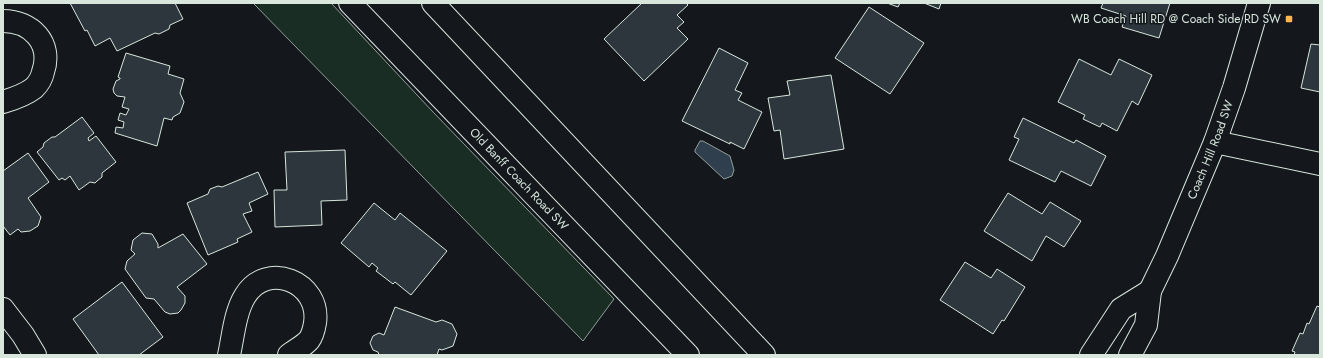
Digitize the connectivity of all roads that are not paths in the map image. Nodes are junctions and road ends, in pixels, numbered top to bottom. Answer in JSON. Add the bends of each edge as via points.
{"nodes":[{"id":1,"x":350,"y":3,"type":"edge"},
{"id":2,"x":433,"y":3,"type":"edge"},
{"id":3,"x":1258,"y":3,"type":"edge"},
{"id":4,"x":3,"y":20,"type":"edge"},
{"id":5,"x":3,"y":102,"type":"edge"},
{"id":6,"x":1215,"y":142,"type":"junction"},
{"id":7,"x":1320,"y":164,"type":"edge"},
{"id":8,"x":1150,"y":291,"type":"junction"},
{"id":9,"x":3,"y":309,"type":"edge"},
{"id":10,"x":669,"y":335,"type":"junction"},
{"id":11,"x":35,"y":355,"type":"edge"},
{"id":12,"x":229,"y":355,"type":"edge"},
{"id":13,"x":289,"y":355,"type":"edge"},
{"id":14,"x":683,"y":355,"type":"edge"},
{"id":15,"x":688,"y":355,"type":"edge"},
{"id":16,"x":764,"y":355,"type":"edge"},
{"id":17,"x":1091,"y":355,"type":"edge"},
{"id":18,"x":1130,"y":355,"type":"edge"}],
"edges":[{"from":1,"to":10,"type":"main road","name":"Old Banff Coach Road SW"},
{"from":2,"to":16,"type":"main road"},
{"from":3,"to":6,"type":"main road","name":"Coach Hill Road SW","via":[[1234,88]]},
{"from":4,"to":5,"type":"main road","via":[[14,21],[34,31],[41,41],[46,65],[35,87]]},
{"from":6,"to":7,"type":"main road"},
{"from":6,"to":8,"type":"main road","name":"Coach Hill Road SW"},
{"from":8,"to":17,"type":"main road","via":[[1121,310]]},
{"from":8,"to":18,"type":"main road","name":"Coach Hill Road SW","via":[[1146,326]]},
{"from":9,"to":11,"type":"main road"},
{"from":10,"to":14,"type":"main road"},
{"from":10,"to":15,"type":"main road","name":"Old Banff Coach Road SW"},
{"from":12,"to":13,"type":"main road","via":[[244,297],[253,285],[276,278],[300,285],[314,304],[316,317],[309,340]]}]}
